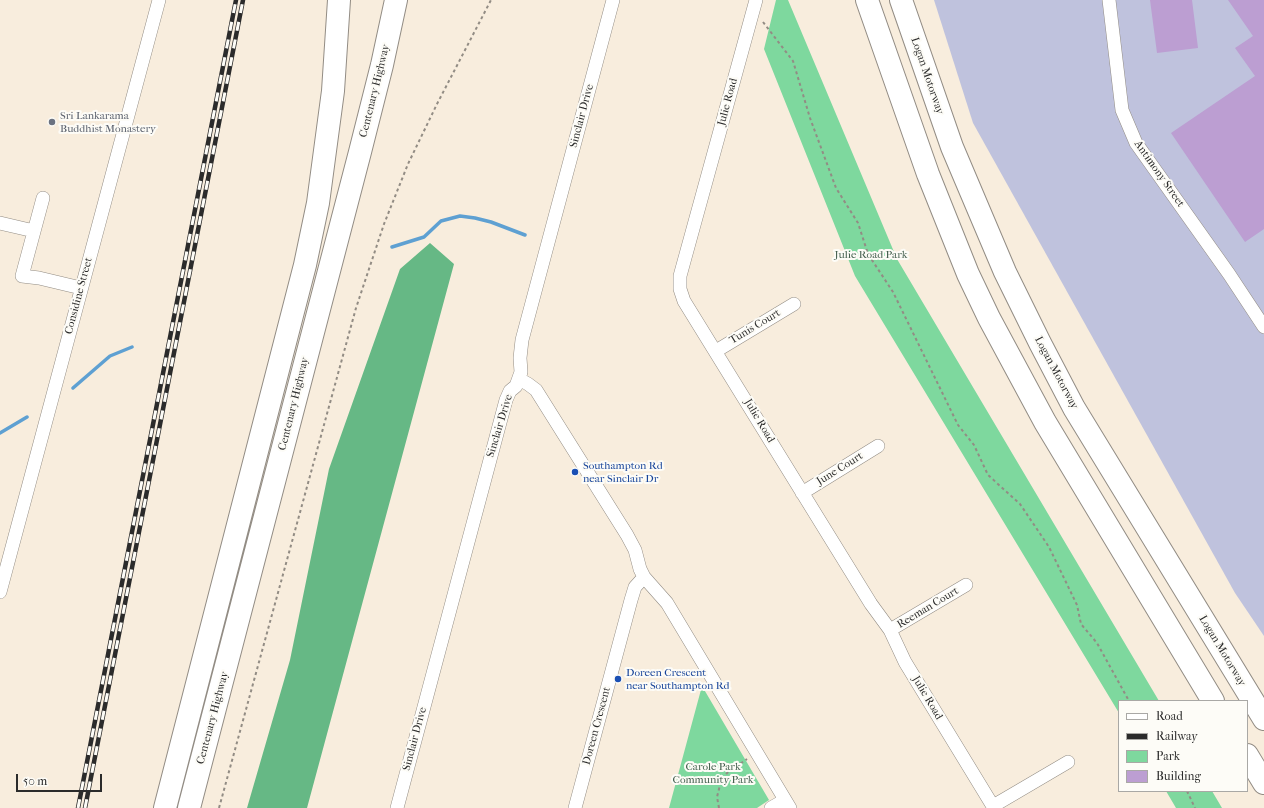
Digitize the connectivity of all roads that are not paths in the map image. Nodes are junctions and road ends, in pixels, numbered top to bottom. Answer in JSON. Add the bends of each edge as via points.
{"nodes":[{"id":1,"x":158,"y":0,"type":"edge"},
{"id":2,"x":339,"y":0,"type":"edge"},
{"id":3,"x":396,"y":0,"type":"edge"},
{"id":4,"x":613,"y":0,"type":"edge"},
{"id":5,"x":756,"y":0,"type":"edge"},
{"id":6,"x":901,"y":0,"type":"edge"},
{"id":7,"x":1108,"y":0,"type":"edge"},
{"id":8,"x":866,"y":2,"type":"edge"},
{"id":9,"x":43,"y":198,"type":"dead end"},
{"id":10,"x":0,"y":223,"type":"edge"},
{"id":11,"x":34,"y":231,"type":"junction"},
{"id":12,"x":81,"y":288,"type":"junction"},
{"id":13,"x":794,"y":304,"type":"dead end"},
{"id":14,"x":1264,"y":327,"type":"edge"},
{"id":15,"x":716,"y":351,"type":"junction"},
{"id":16,"x":519,"y":379,"type":"junction"},
{"id":17,"x":878,"y":446,"type":"dead end"},
{"id":18,"x":802,"y":493,"type":"junction"},
{"id":19,"x":644,"y":577,"type":"junction"},
{"id":20,"x":966,"y":585,"type":"dead end"},
{"id":21,"x":0,"y":592,"type":"edge"},
{"id":22,"x":890,"y":630,"type":"junction"},
{"id":23,"x":1213,"y":700,"type":"edge"},
{"id":24,"x":1264,"y":719,"type":"edge"},
{"id":25,"x":1248,"y":757,"type":"edge"},
{"id":26,"x":1068,"y":762,"type":"dead end"},
{"id":27,"x":1264,"y":783,"type":"edge"},
{"id":28,"x":787,"y":804,"type":"edge"},
{"id":29,"x":994,"y":807,"type":"edge"},
{"id":30,"x":165,"y":808,"type":"edge"},
{"id":31,"x":189,"y":808,"type":"edge"},
{"id":32,"x":397,"y":808,"type":"edge"},
{"id":33,"x":575,"y":808,"type":"edge"},
{"id":34,"x":771,"y":808,"type":"edge"}],
"edges":[{"from":1,"to":12,"type":"street","name":"Considine Street"},
{"from":2,"to":30,"type":"highway","name":"Centenary Highway","via":[[332,99],[318,203],[305,265]]},
{"from":3,"to":31,"type":"highway","name":"Centenary Highway","via":[[360,152]]},
{"from":4,"to":16,"type":"street","name":"Sinclair Drive","via":[[522,340]]},
{"from":5,"to":15,"type":"street","name":"Julie Road","via":[[680,276],[680,289],[684,301]]},
{"from":6,"to":24,"type":"highway","name":"Logan Motorway","via":[[952,147],[1002,265],[1040,343],[1074,408]]},
{"from":7,"to":14,"type":"street","name":"Antimony Street","via":[[1122,110],[1136,142],[1230,274]]},
{"from":8,"to":23,"type":"highway","via":[[928,174],[968,274],[989,318],[1045,422]]},
{"from":9,"to":11,"type":"street"},
{"from":10,"to":11,"type":"street"},
{"from":11,"to":12,"type":"street","via":[[22,276]]},
{"from":12,"to":21,"type":"street","name":"Considine Street"},
{"from":13,"to":15,"type":"street","name":"Tunis Court"},
{"from":15,"to":18,"type":"street","name":"Julie Road"},
{"from":16,"to":19,"type":"street","via":[[536,390],[627,536],[635,550]]},
{"from":16,"to":32,"type":"street","name":"Sinclair Drive","via":[[506,400]]},
{"from":17,"to":18,"type":"street","name":"June Court"},
{"from":18,"to":22,"type":"street","name":"Julie Road"},
{"from":19,"to":28,"type":"street","via":[[667,604]]},
{"from":19,"to":33,"type":"street","name":"Doreen Crescent","via":[[635,587],[631,600]]},
{"from":20,"to":22,"type":"street","name":"Reeman Court"},
{"from":22,"to":29,"type":"street","name":"Julie Road","via":[[905,662]]},
{"from":25,"to":27,"type":"highway"},
{"from":26,"to":29,"type":"street"},
{"from":28,"to":34,"type":"street"}]}
